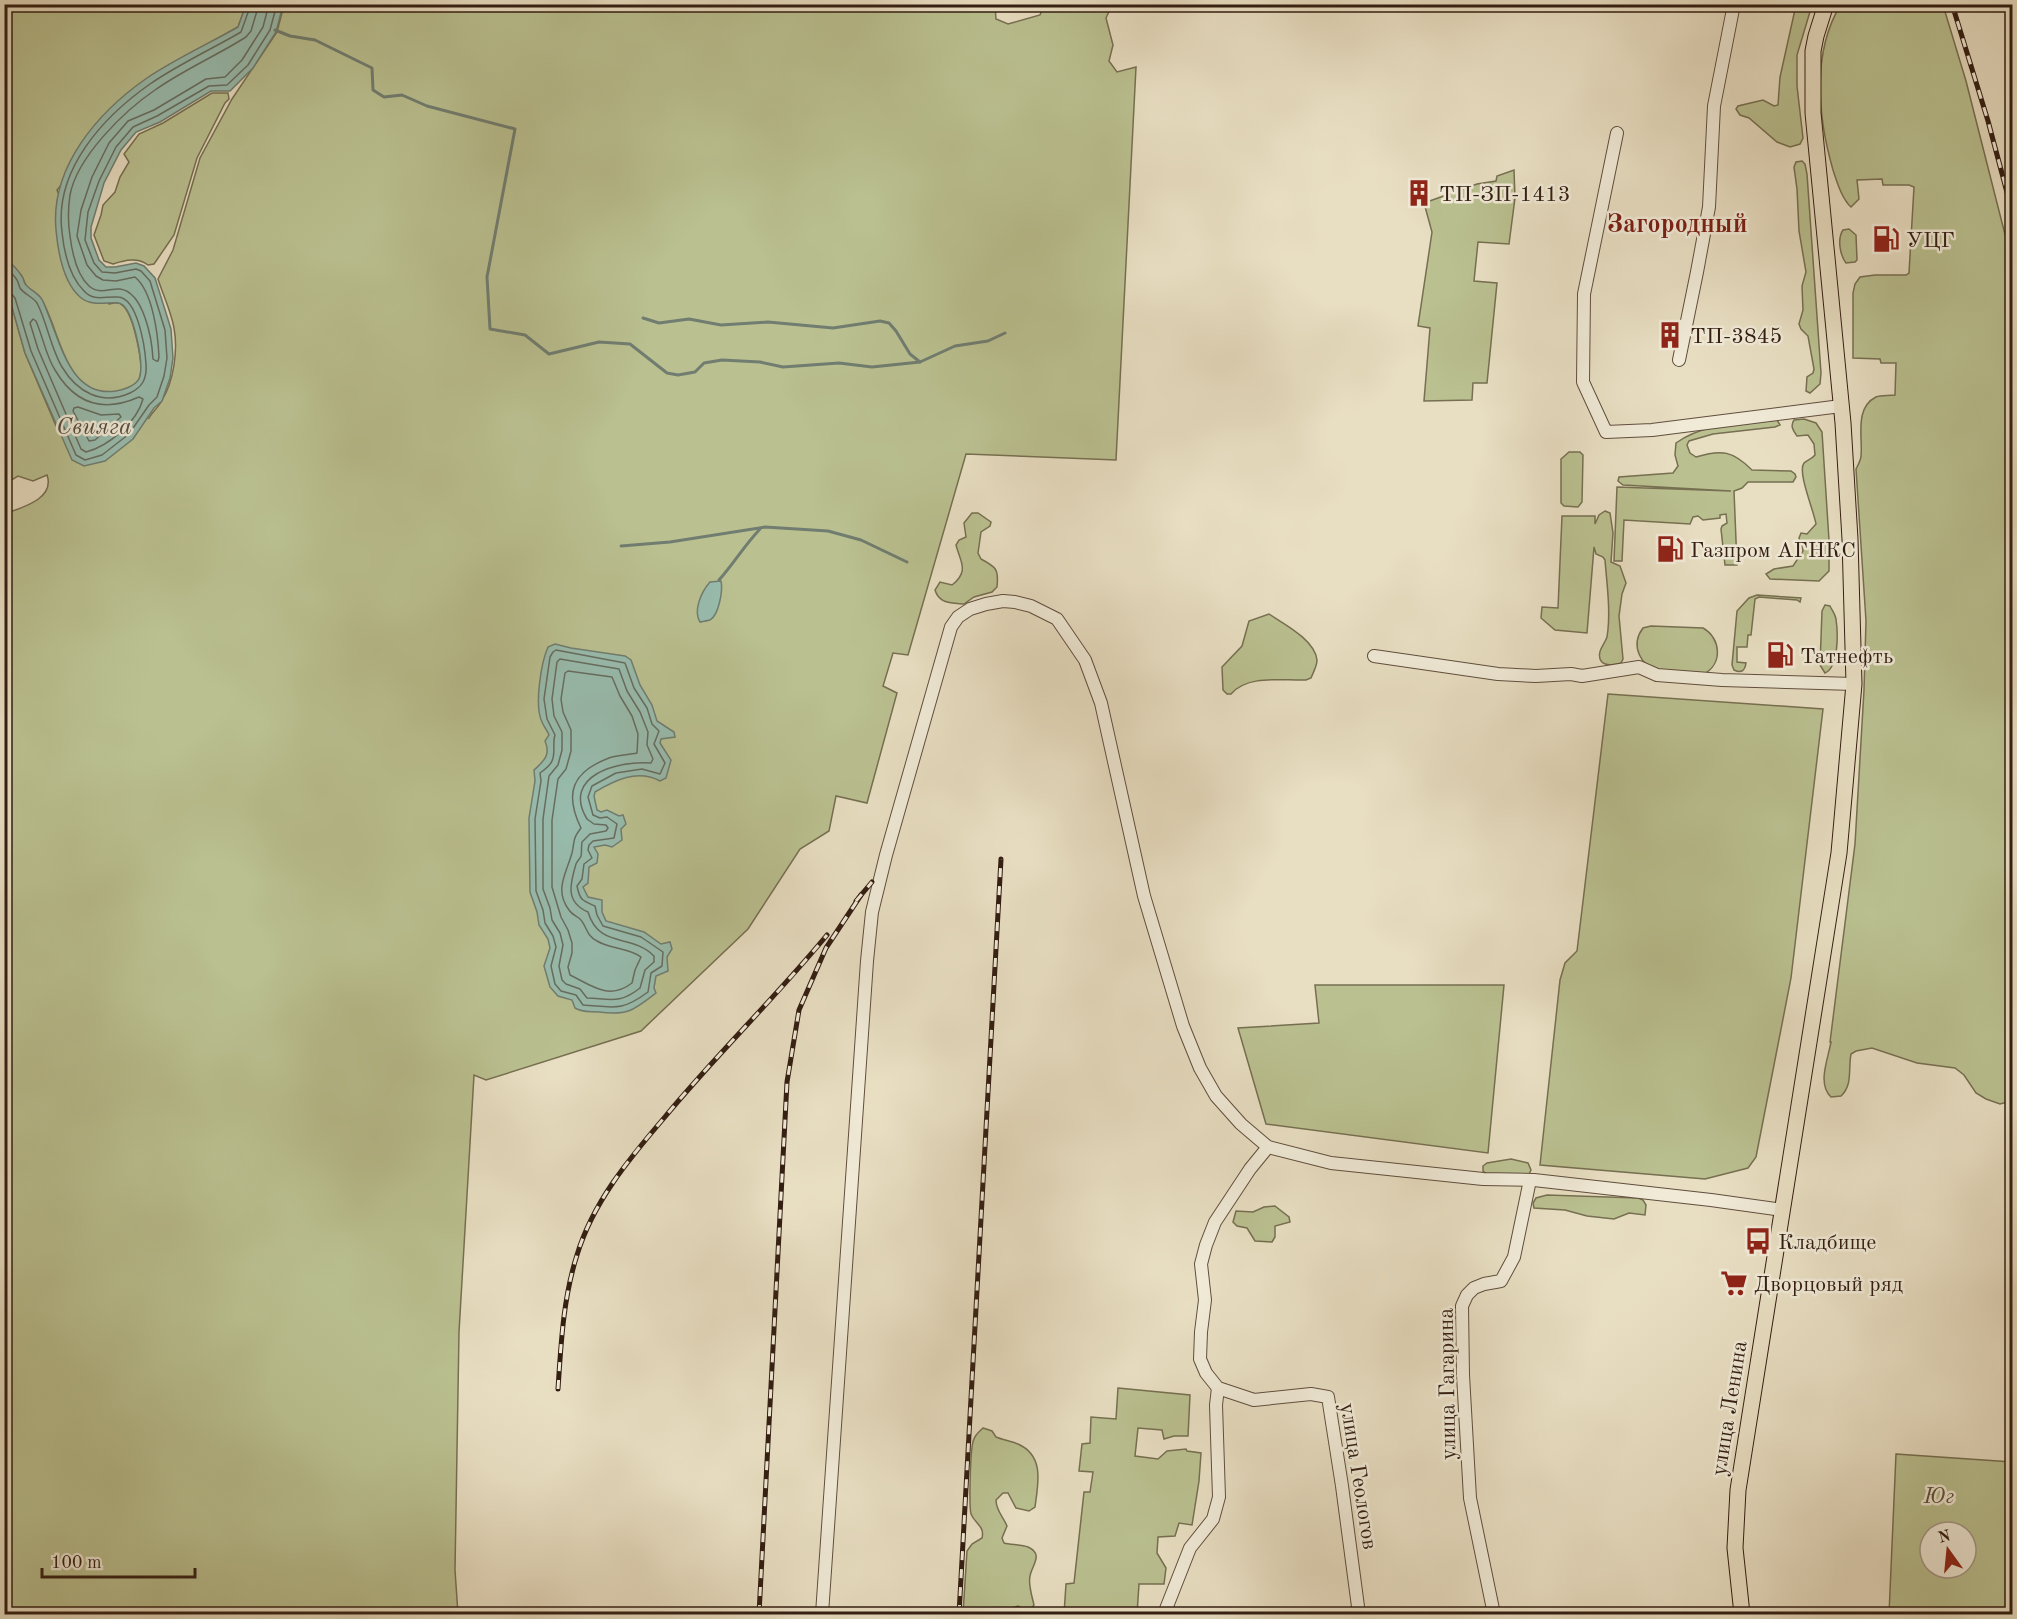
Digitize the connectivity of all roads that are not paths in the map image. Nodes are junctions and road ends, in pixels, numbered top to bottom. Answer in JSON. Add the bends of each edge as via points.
{"nodes":[{"id":1,"x":1734,"y":4,"type":"edge"},
{"id":2,"x":1826,"y":4,"type":"edge"},
{"id":3,"x":1617,"y":132,"type":"dead end"},
{"id":4,"x":1679,"y":360,"type":"dead end"},
{"id":5,"x":1841,"y":406,"type":"junction"},
{"id":6,"x":1374,"y":656,"type":"dead end"},
{"id":7,"x":1854,"y":684,"type":"junction"},
{"id":8,"x":1268,"y":1147,"type":"junction"},
{"id":9,"x":1530,"y":1180,"type":"junction"},
{"id":10,"x":1783,"y":1210,"type":"junction"},
{"id":11,"x":1218,"y":1388,"type":"junction"},
{"id":12,"x":822,"y":1614,"type":"edge"},
{"id":13,"x":1164,"y":1614,"type":"edge"},
{"id":14,"x":1359,"y":1614,"type":"edge"},
{"id":15,"x":1494,"y":1614,"type":"edge"},
{"id":16,"x":1742,"y":1614,"type":"edge"}],
"edges":[{"from":1,"to":4,"type":"street","via":[[1714,106],[1709,207]]},
{"from":2,"to":5,"type":"main road","name":"улица Ленина","via":[[1813,51],[1813,113]]},
{"from":3,"to":5,"type":"street","via":[[1584,294],[1583,382],[1606,432],[1652,430]]},
{"from":5,"to":7,"type":"main road","name":"улица Ленина"},
{"from":6,"to":7,"type":"street","via":[[1498,674],[1582,676],[1639,667],[1657,675]]},
{"from":7,"to":10,"type":"main road","name":"улица Ленина","via":[[1839,853]]},
{"from":8,"to":9,"type":"street","via":[[1331,1163],[1483,1179]]},
{"from":8,"to":11,"type":"street","via":[[1215,1222],[1202,1264],[1205,1300],[1200,1359]]},
{"from":8,"to":12,"type":"street","via":[[1216,1096],[1183,1026],[1144,896],[1101,703],[1085,660],[1057,619],[1037,609],[1003,601],[970,609],[951,627],[872,912]]},
{"from":9,"to":10,"type":"street"},
{"from":9,"to":15,"type":"street","name":"улица Гагарина","via":[[1514,1257],[1501,1281],[1474,1288],[1462,1306],[1470,1498]]},
{"from":10,"to":16,"type":"main road","name":"улица Ленина","via":[[1738,1490],[1736,1548]]},
{"from":11,"to":13,"type":"street","via":[[1219,1497],[1213,1519],[1190,1548]]},
{"from":11,"to":14,"type":"street","name":"улица Геологов","via":[[1254,1400],[1311,1394],[1328,1397]]}]}
